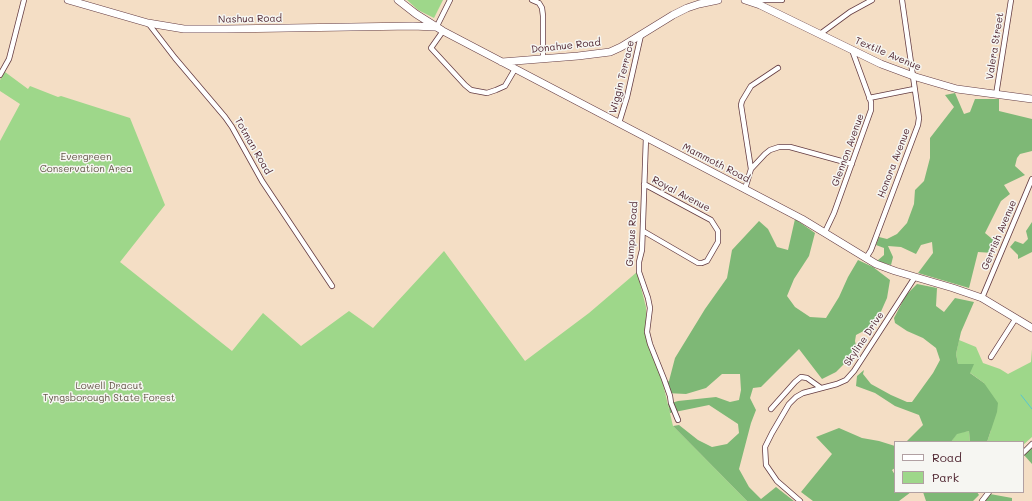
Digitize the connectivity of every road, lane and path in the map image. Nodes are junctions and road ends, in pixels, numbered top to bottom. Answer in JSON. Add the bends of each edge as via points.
{"nodes":[{"id":1,"x":24,"y":0,"type":"edge"},
{"id":2,"x":68,"y":0,"type":"edge"},
{"id":3,"x":398,"y":0,"type":"edge"},
{"id":4,"x":450,"y":0,"type":"edge"},
{"id":5,"x":532,"y":0,"type":"edge"},
{"id":6,"x":718,"y":0,"type":"edge"},
{"id":7,"x":745,"y":0,"type":"edge"},
{"id":8,"x":754,"y":0,"type":"edge"},
{"id":9,"x":782,"y":0,"type":"edge"},
{"id":10,"x":872,"y":0,"type":"edge"},
{"id":11,"x":902,"y":0,"type":"edge"},
{"id":12,"x":1011,"y":0,"type":"edge"},
{"id":13,"x":148,"y":23,"type":"junction"},
{"id":14,"x":436,"y":28,"type":"junction"},
{"id":15,"x":442,"y":31,"type":"junction"},
{"id":16,"x":820,"y":34,"type":"junction"},
{"id":17,"x":641,"y":35,"type":"junction"},
{"id":18,"x":852,"y":50,"type":"junction"},
{"id":19,"x":543,"y":58,"type":"junction"},
{"id":20,"x":522,"y":61,"type":"junction"},
{"id":21,"x":502,"y":62,"type":"junction"},
{"id":22,"x":778,"y":68,"type":"dead end"},
{"id":23,"x":515,"y":69,"type":"junction"},
{"id":24,"x":524,"y":74,"type":"junction"},
{"id":25,"x":0,"y":75,"type":"edge"},
{"id":26,"x":912,"y":76,"type":"junction"},
{"id":27,"x":914,"y":90,"type":"junction"},
{"id":28,"x":996,"y":95,"type":"junction"},
{"id":29,"x":869,"y":98,"type":"junction"},
{"id":30,"x":1032,"y":99,"type":"edge"},
{"id":31,"x":620,"y":123,"type":"junction"},
{"id":32,"x":646,"y":137,"type":"junction"},
{"id":33,"x":852,"y":164,"type":"junction"},
{"id":34,"x":751,"y":169,"type":"junction"},
{"id":35,"x":1032,"y":180,"type":"edge"},
{"id":36,"x":644,"y":184,"type":"junction"},
{"id":37,"x":745,"y":189,"type":"junction"},
{"id":38,"x":643,"y":231,"type":"junction"},
{"id":39,"x":825,"y":232,"type":"junction"},
{"id":40,"x":866,"y":258,"type":"junction"},
{"id":41,"x":914,"y":277,"type":"junction"},
{"id":42,"x":332,"y":286,"type":"dead end"},
{"id":43,"x":982,"y":298,"type":"junction"},
{"id":44,"x":1016,"y":318,"type":"junction"},
{"id":45,"x":1032,"y":328,"type":"edge"},
{"id":46,"x":990,"y":356,"type":"dead end"},
{"id":47,"x":821,"y":388,"type":"junction"},
{"id":48,"x":771,"y":409,"type":"dead end"},
{"id":49,"x":678,"y":420,"type":"dead end"},
{"id":50,"x":1032,"y":444,"type":"edge"},
{"id":51,"x":1024,"y":452,"type":"edge"},
{"id":52,"x":988,"y":493,"type":"edge"},
{"id":53,"x":800,"y":501,"type":"edge"},
{"id":54,"x":982,"y":501,"type":"edge"}],
"edges":[{"from":1,"to":25,"type":"street","via":[[9,59]]},
{"from":2,"to":13,"type":"main road","name":"Nashua Road"},
{"from":3,"to":14,"type":"main road","name":"Mammoth Road"},
{"from":4,"to":14,"type":"street"},
{"from":5,"to":19,"type":"street","via":[[542,8]]},
{"from":6,"to":17,"type":"main road","name":"Donahue Road","via":[[688,8]]},
{"from":7,"to":16,"type":"main road","name":"Textile Avenue","via":[[760,4]]},
{"from":8,"to":9,"type":"street"},
{"from":10,"to":16,"type":"street"},
{"from":11,"to":26,"type":"street","name":"Honora Avenue"},
{"from":12,"to":28,"type":"street","name":"Valera Street"},
{"from":13,"to":14,"type":"main road","name":"Nashua Road","via":[[184,29],[413,26]]},
{"from":13,"to":42,"type":"street","name":"Totman Road","via":[[232,127],[262,181]]},
{"from":14,"to":15,"type":"main road","name":"Mammoth Road"},
{"from":15,"to":21,"type":"main road","name":"Mammoth Road"},
{"from":15,"to":23,"type":"street","via":[[431,48],[471,90],[487,93],[505,86]]},
{"from":16,"to":18,"type":"main road","name":"Textile Avenue"},
{"from":17,"to":19,"type":"main road","name":"Donahue Road","via":[[610,52]]},
{"from":17,"to":31,"type":"street","name":"Wiggin Terrace"},
{"from":18,"to":26,"type":"main road","name":"Textile Avenue"},
{"from":18,"to":29,"type":"street","name":"Glennon Avenue"},
{"from":19,"to":20,"type":"main road","name":"Donahue Road"},
{"from":20,"to":21,"type":"main road","name":"Donahue Road"},
{"from":20,"to":24,"type":"main road","name":"Donahue Road"},
{"from":21,"to":23,"type":"main road","name":"Mammoth Road"},
{"from":22,"to":34,"type":"street","via":[[751,86],[742,101]]},
{"from":23,"to":24,"type":"main road","name":"Mammoth Road"},
{"from":24,"to":31,"type":"main road","name":"Mammoth Road"},
{"from":26,"to":27,"type":"street","name":"Honora Avenue"},
{"from":26,"to":28,"type":"main road","name":"Textile Avenue","via":[[957,89]]},
{"from":27,"to":29,"type":"street"},
{"from":27,"to":40,"type":"street","name":"Honora Avenue","via":[[919,118],[916,131]]},
{"from":28,"to":30,"type":"main road","name":"Textile Avenue"},
{"from":29,"to":33,"type":"street","name":"Glennon Avenue","via":[[870,117]]},
{"from":31,"to":32,"type":"main road","name":"Mammoth Road"},
{"from":32,"to":36,"type":"street","name":"Gumpus Road"},
{"from":32,"to":37,"type":"main road","name":"Mammoth Road"},
{"from":33,"to":34,"type":"street","via":[[784,147],[770,150]]},
{"from":33,"to":39,"type":"street","name":"Glennon Avenue"},
{"from":34,"to":37,"type":"street"},
{"from":35,"to":43,"type":"street","name":"Gerrish Avenue"},
{"from":36,"to":38,"type":"street","name":"Gumpus Road"},
{"from":36,"to":38,"type":"street","name":"Royal Avenue","via":[[711,220],[718,231],[718,242],[707,261],[698,263]]},
{"from":37,"to":39,"type":"main road","name":"Mammoth Road"},
{"from":38,"to":49,"type":"street","name":"Gumpus Road","via":[[639,272],[650,308],[647,332]]},
{"from":39,"to":40,"type":"main road","name":"Mammoth Road"},
{"from":40,"to":41,"type":"main road","name":"Mammoth Road","via":[[887,269]]},
{"from":41,"to":43,"type":"main road","name":"Mammoth Road"},
{"from":41,"to":47,"type":"street","name":"Skyline Drive","via":[[854,371],[846,380]]},
{"from":43,"to":44,"type":"main road","name":"Mammoth Road"},
{"from":44,"to":45,"type":"main road","name":"Mammoth Road"},
{"from":44,"to":46,"type":"street"},
{"from":47,"to":48,"type":"street","via":[[807,378],[801,377]]},
{"from":47,"to":53,"type":"street","name":"Skyline Drive","via":[[803,393],[789,404],[765,447],[769,471]]},
{"from":50,"to":51,"type":"street"},
{"from":52,"to":54,"type":"street"}]}
